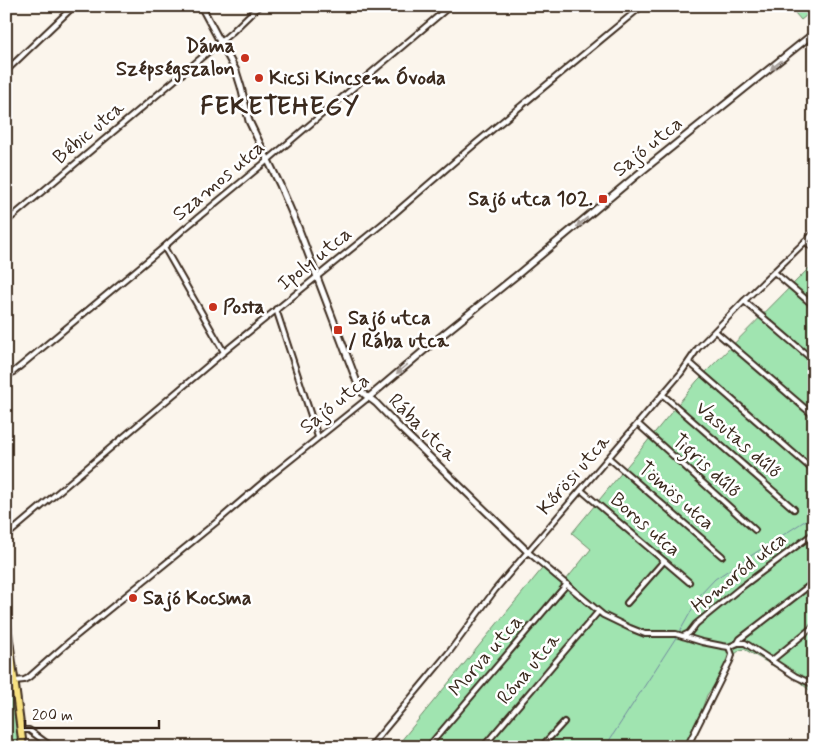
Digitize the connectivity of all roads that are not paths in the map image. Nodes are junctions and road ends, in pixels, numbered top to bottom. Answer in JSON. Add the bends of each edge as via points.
{"nodes":[{"id":1,"x":74,"y":6,"type":"edge"},
{"id":2,"x":202,"y":6,"type":"edge"},
{"id":3,"x":259,"y":6,"type":"edge"},
{"id":4,"x":450,"y":6,"type":"edge"},
{"id":5,"x":642,"y":6,"type":"edge"},
{"id":6,"x":814,"y":34,"type":"edge"},
{"id":7,"x":220,"y":42,"type":"junction"},
{"id":8,"x":6,"y":71,"type":"edge"},
{"id":9,"x":268,"y":160,"type":"junction"},
{"id":10,"x":6,"y":222,"type":"edge"},
{"id":11,"x":814,"y":233,"type":"edge"},
{"id":12,"x":805,"y":241,"type":"junction"},
{"id":13,"x":164,"y":247,"type":"junction"},
{"id":14,"x":814,"y":249,"type":"edge"},
{"id":15,"x":774,"y":272,"type":"junction"},
{"id":16,"x":317,"y":277,"type":"junction"},
{"id":17,"x":744,"y":301,"type":"junction"},
{"id":18,"x":814,"y":306,"type":"edge"},
{"id":19,"x":276,"y":309,"type":"junction"},
{"id":20,"x":716,"y":331,"type":"junction"},
{"id":21,"x":224,"y":352,"type":"junction"},
{"id":22,"x":814,"y":361,"type":"edge"},
{"id":23,"x":689,"y":362,"type":"junction"},
{"id":24,"x":6,"y":378,"type":"edge"},
{"id":25,"x":663,"y":395,"type":"junction"},
{"id":26,"x":368,"y":398,"type":"junction"},
{"id":27,"x":814,"y":416,"type":"edge"},
{"id":28,"x":638,"y":424,"type":"junction"},
{"id":29,"x":318,"y":437,"type":"junction"},
{"id":30,"x":609,"y":458,"type":"junction"},
{"id":31,"x":814,"y":471,"type":"edge"},
{"id":32,"x":581,"y":490,"type":"junction"},
{"id":33,"x":794,"y":509,"type":"dead end"},
{"id":34,"x":755,"y":530,"type":"dead end"},
{"id":35,"x":814,"y":533,"type":"edge"},
{"id":36,"x":6,"y":534,"type":"edge"},
{"id":37,"x":528,"y":552,"type":"junction"},
{"id":38,"x":722,"y":556,"type":"dead end"},
{"id":39,"x":664,"y":561,"type":"junction"},
{"id":40,"x":689,"y":582,"type":"dead end"},
{"id":41,"x":814,"y":582,"type":"edge"},
{"id":42,"x":566,"y":584,"type":"junction"},
{"id":43,"x":628,"y":603,"type":"dead end"},
{"id":44,"x":598,"y":612,"type":"junction"},
{"id":45,"x":6,"y":617,"type":"edge"},
{"id":46,"x":814,"y":626,"type":"edge"},
{"id":47,"x":679,"y":635,"type":"junction"},
{"id":48,"x":738,"y":642,"type":"junction"},
{"id":49,"x":729,"y":647,"type":"junction"},
{"id":50,"x":771,"y":661,"type":"junction"},
{"id":51,"x":15,"y":681,"type":"junction"},
{"id":52,"x":813,"y":682,"type":"edge"},
{"id":53,"x":564,"y":722,"type":"dead end"},
{"id":54,"x":21,"y":730,"type":"junction"},
{"id":55,"x":22,"y":747,"type":"edge"},
{"id":56,"x":52,"y":747,"type":"edge"},
{"id":57,"x":370,"y":747,"type":"edge"},
{"id":58,"x":428,"y":747,"type":"edge"},
{"id":59,"x":483,"y":747,"type":"edge"},
{"id":60,"x":541,"y":747,"type":"edge"},
{"id":61,"x":687,"y":747,"type":"edge"}],
"edges":[{"from":1,"to":8,"type":"street"},
{"from":2,"to":7,"type":"street","name":"Rába utca"},
{"from":3,"to":7,"type":"street","name":"Bébic utca"},
{"from":4,"to":9,"type":"street","name":"Szamos utca"},
{"from":5,"to":16,"type":"street","name":"Ipoly utca"},
{"from":6,"to":26,"type":"street","name":"Sajó utca","one_way":true},
{"from":7,"to":9,"type":"street","name":"Rába utca","via":[[236,71],[249,121]]},
{"from":7,"to":10,"type":"street","name":"Bébic utca"},
{"from":9,"to":13,"type":"street","name":"Szamos utca"},
{"from":9,"to":16,"type":"street","name":"Rába utca"},
{"from":11,"to":12,"type":"street","name":"Kőrösi utca"},
{"from":12,"to":14,"type":"street"},
{"from":12,"to":15,"type":"street","name":"Kőrösi utca"},
{"from":13,"to":21,"type":"street"},
{"from":13,"to":24,"type":"street","name":"Szamos utca"},
{"from":15,"to":17,"type":"street","name":"Kőrösi utca"},
{"from":15,"to":18,"type":"street"},
{"from":16,"to":19,"type":"street","name":"Ipoly utca"},
{"from":16,"to":26,"type":"street","name":"Rába utca","via":[[358,386]]},
{"from":17,"to":20,"type":"street","name":"Kőrösi utca"},
{"from":17,"to":22,"type":"street"},
{"from":19,"to":21,"type":"street","name":"Ipoly utca"},
{"from":19,"to":29,"type":"street"},
{"from":20,"to":23,"type":"street","name":"Kőrösi utca"},
{"from":20,"to":27,"type":"street"},
{"from":21,"to":36,"type":"street","name":"Ipoly utca"},
{"from":23,"to":25,"type":"street","name":"Kőrösi utca"},
{"from":23,"to":31,"type":"street"},
{"from":25,"to":28,"type":"street","name":"Kőrösi utca"},
{"from":25,"to":33,"type":"street","name":"Vasutas dűlő"},
{"from":26,"to":29,"type":"street","name":"Sajó utca"},
{"from":26,"to":37,"type":"street","name":"Rába utca"},
{"from":28,"to":30,"type":"street","name":"Kőrösi utca"},
{"from":28,"to":34,"type":"street","name":"Tigris dűlő"},
{"from":29,"to":51,"type":"street","name":"Sajó utca","via":[[28,678]]},
{"from":30,"to":32,"type":"street","name":"Kőrösi utca"},
{"from":30,"to":38,"type":"street","name":"Tömös utca"},
{"from":32,"to":37,"type":"street","name":"Kőrösi utca"},
{"from":32,"to":39,"type":"street","name":"Boros utca"},
{"from":35,"to":47,"type":"street","name":"Homoród utca","via":[[739,589],[689,633]]},
{"from":37,"to":42,"type":"street","name":"Rába utca"},
{"from":37,"to":57,"type":"street","name":"Kőrösi utca"},
{"from":39,"to":40,"type":"street","name":"Boros utca"},
{"from":39,"to":43,"type":"street"},
{"from":41,"to":48,"type":"street"},
{"from":42,"to":44,"type":"street","name":"Rába utca"},
{"from":42,"to":58,"type":"street","name":"Morva utca"},
{"from":44,"to":47,"type":"street","name":"Rába utca","via":[[645,634]]},
{"from":44,"to":59,"type":"street","name":"Róna utca"},
{"from":45,"to":51,"type":"main road"},
{"from":46,"to":50,"type":"street"},
{"from":47,"to":49,"type":"street","name":"Rába utca"},
{"from":48,"to":49,"type":"street"},
{"from":48,"to":50,"type":"street","via":[[746,643]]},
{"from":49,"to":61,"type":"street","via":[[730,661]]},
{"from":50,"to":52,"type":"street","via":[[795,676]]},
{"from":51,"to":54,"type":"main road"},
{"from":53,"to":60,"type":"street"},
{"from":54,"to":55,"type":"main road"},
{"from":54,"to":56,"type":"street","via":[[30,730]]}]}
